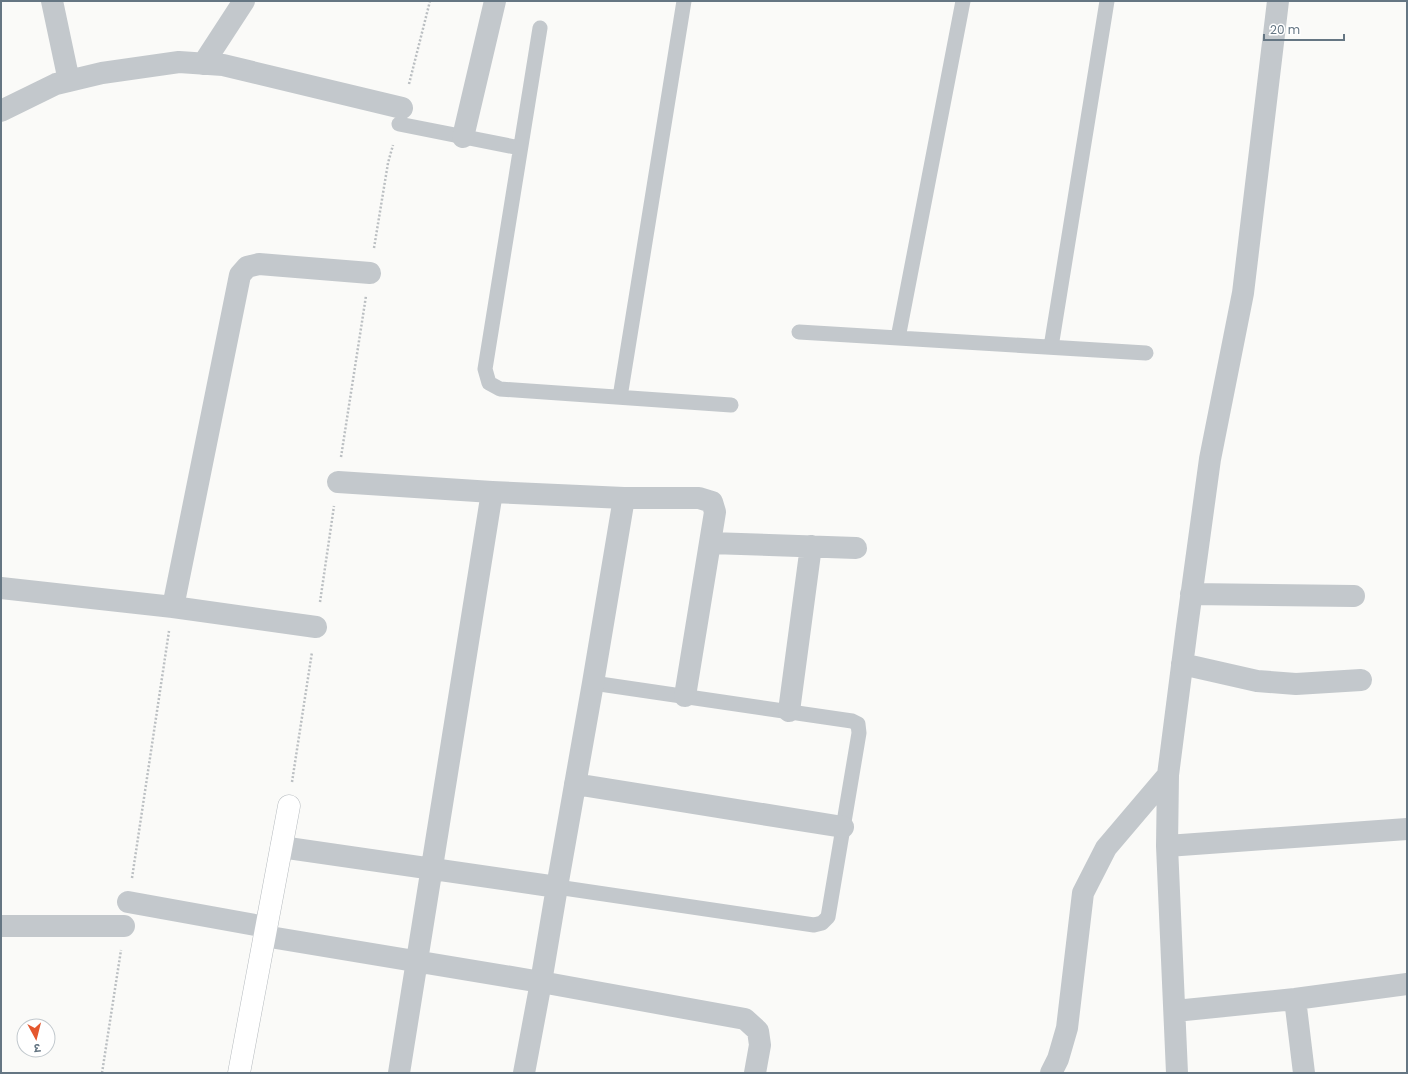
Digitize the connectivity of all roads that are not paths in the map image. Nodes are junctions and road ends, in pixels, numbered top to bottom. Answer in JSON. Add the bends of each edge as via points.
{"nodes":[{"id":1,"x":52,"y":1,"type":"edge"},
{"id":2,"x":244,"y":1,"type":"edge"},
{"id":3,"x":495,"y":1,"type":"edge"},
{"id":4,"x":684,"y":1,"type":"edge"},
{"id":5,"x":963,"y":1,"type":"edge"},
{"id":6,"x":1108,"y":1,"type":"edge"},
{"id":7,"x":1278,"y":1,"type":"edge"},
{"id":8,"x":540,"y":28,"type":"dead end"},
{"id":9,"x":203,"y":64,"type":"junction"},
{"id":10,"x":69,"y":81,"type":"junction"},
{"id":11,"x":1,"y":111,"type":"edge"},
{"id":12,"x":400,"y":116,"type":"joint"},
{"id":13,"x":463,"y":137,"type":"junction"},
{"id":14,"x":520,"y":148,"type":"junction"},
{"id":15,"x":370,"y":272,"type":"road end"},
{"id":16,"x":799,"y":332,"type":"dead end"},
{"id":17,"x":898,"y":338,"type":"junction"},
{"id":18,"x":1051,"y":347,"type":"junction"},
{"id":19,"x":1146,"y":353,"type":"dead end"},
{"id":20,"x":620,"y":397,"type":"junction"},
{"id":21,"x":731,"y":405,"type":"dead end"},
{"id":22,"x":338,"y":482,"type":"road end"},
{"id":23,"x":492,"y":492,"type":"junction"},
{"id":24,"x":624,"y":498,"type":"junction"},
{"id":25,"x":710,"y":543,"type":"junction"},
{"id":26,"x":811,"y":546,"type":"junction"},
{"id":27,"x":856,"y":548,"type":"dead end"},
{"id":28,"x":1,"y":588,"type":"edge"},
{"id":29,"x":1191,"y":594,"type":"junction"},
{"id":30,"x":1354,"y":596,"type":"dead end"},
{"id":31,"x":172,"y":607,"type":"junction"},
{"id":32,"x":316,"y":627,"type":"road end"},
{"id":33,"x":1182,"y":664,"type":"junction"},
{"id":34,"x":1361,"y":680,"type":"dead end"},
{"id":35,"x":593,"y":683,"type":"junction"},
{"id":36,"x":685,"y":696,"type":"junction"},
{"id":37,"x":789,"y":711,"type":"junction"},
{"id":38,"x":1168,"y":775,"type":"junction"},
{"id":39,"x":575,"y":784,"type":"junction"},
{"id":40,"x":289,"y":806,"type":"road end"},
{"id":41,"x":843,"y":828,"type":"junction"},
{"id":42,"x":1407,"y":829,"type":"edge"},
{"id":43,"x":1167,"y":846,"type":"junction"},
{"id":44,"x":281,"y":847,"type":"junction"},
{"id":45,"x":432,"y":869,"type":"junction"},
{"id":46,"x":557,"y":887,"type":"junction"},
{"id":47,"x":128,"y":902,"type":"road end"},
{"id":48,"x":1,"y":926,"type":"edge"},
{"id":49,"x":124,"y":926,"type":"road end"},
{"id":50,"x":265,"y":932,"type":"junction"},
{"id":51,"x":417,"y":962,"type":"junction"},
{"id":52,"x":542,"y":982,"type":"junction"},
{"id":53,"x":1407,"y":984,"type":"edge"},
{"id":54,"x":1295,"y":998,"type":"junction"},
{"id":55,"x":1175,"y":1011,"type":"junction"},
{"id":56,"x":239,"y":1073,"type":"edge"},
{"id":57,"x":399,"y":1073,"type":"edge"},
{"id":58,"x":524,"y":1073,"type":"edge"},
{"id":59,"x":755,"y":1073,"type":"edge"},
{"id":60,"x":1051,"y":1073,"type":"edge"},
{"id":61,"x":1177,"y":1073,"type":"edge"},
{"id":62,"x":1304,"y":1073,"type":"edge"}],
"edges":[{"from":1,"to":10,"type":"street"},
{"from":2,"to":9,"type":"street"},
{"from":3,"to":13,"type":"street"},
{"from":4,"to":20,"type":"lane"},
{"from":5,"to":17,"type":"lane"},
{"from":6,"to":18,"type":"lane"},
{"from":7,"to":29,"type":"street","via":[[1243,293],[1210,459]]},
{"from":8,"to":14,"type":"lane"},
{"from":9,"to":10,"type":"street","via":[[179,62],[102,72]]},
{"from":9,"to":12,"type":"street","via":[[223,65]]},
{"from":10,"to":11,"type":"street","via":[[56,84]]},
{"from":12,"to":13,"type":"lane"},
{"from":13,"to":14,"type":"lane"},
{"from":14,"to":20,"type":"lane","via":[[485,369],[489,383],[500,389]]},
{"from":15,"to":31,"type":"street","via":[[259,264],[247,267],[240,275]]},
{"from":16,"to":17,"type":"lane"},
{"from":17,"to":18,"type":"lane"},
{"from":18,"to":19,"type":"lane"},
{"from":20,"to":21,"type":"lane"},
{"from":22,"to":23,"type":"street"},
{"from":23,"to":24,"type":"street"},
{"from":23,"to":45,"type":"street"},
{"from":24,"to":25,"type":"street","via":[[699,498],[712,502],[715,512]]},
{"from":24,"to":35,"type":"street"},
{"from":25,"to":26,"type":"street"},
{"from":25,"to":36,"type":"street"},
{"from":26,"to":27,"type":"street"},
{"from":26,"to":37,"type":"street"},
{"from":28,"to":31,"type":"street"},
{"from":29,"to":30,"type":"street"},
{"from":29,"to":33,"type":"street"},
{"from":31,"to":32,"type":"street"},
{"from":33,"to":34,"type":"street","via":[[1257,681],[1296,684]]},
{"from":33,"to":38,"type":"street"},
{"from":35,"to":36,"type":"lane"},
{"from":35,"to":39,"type":"street"},
{"from":36,"to":37,"type":"lane"},
{"from":37,"to":41,"type":"lane","via":[[858,724],[859,733]]},
{"from":38,"to":43,"type":"street"},
{"from":38,"to":60,"type":"street","via":[[1106,848],[1083,893],[1066,1028],[1058,1059]]},
{"from":39,"to":41,"type":"street"},
{"from":39,"to":46,"type":"street"},
{"from":40,"to":44,"type":"main road"},
{"from":41,"to":46,"type":"lane","via":[[828,917],[814,926]]},
{"from":42,"to":43,"type":"street"},
{"from":43,"to":55,"type":"street"},
{"from":44,"to":45,"type":"street"},
{"from":44,"to":50,"type":"main road"},
{"from":45,"to":46,"type":"street"},
{"from":45,"to":51,"type":"street"},
{"from":46,"to":52,"type":"street"},
{"from":47,"to":50,"type":"street"},
{"from":48,"to":49,"type":"street"},
{"from":50,"to":51,"type":"street"},
{"from":50,"to":56,"type":"main road"},
{"from":51,"to":52,"type":"street"},
{"from":51,"to":57,"type":"street"},
{"from":52,"to":58,"type":"street"},
{"from":52,"to":59,"type":"street","via":[[746,1020],[758,1031],[760,1045]]},
{"from":53,"to":54,"type":"street"},
{"from":54,"to":55,"type":"street"},
{"from":54,"to":62,"type":"street"},
{"from":55,"to":61,"type":"street"}]}
